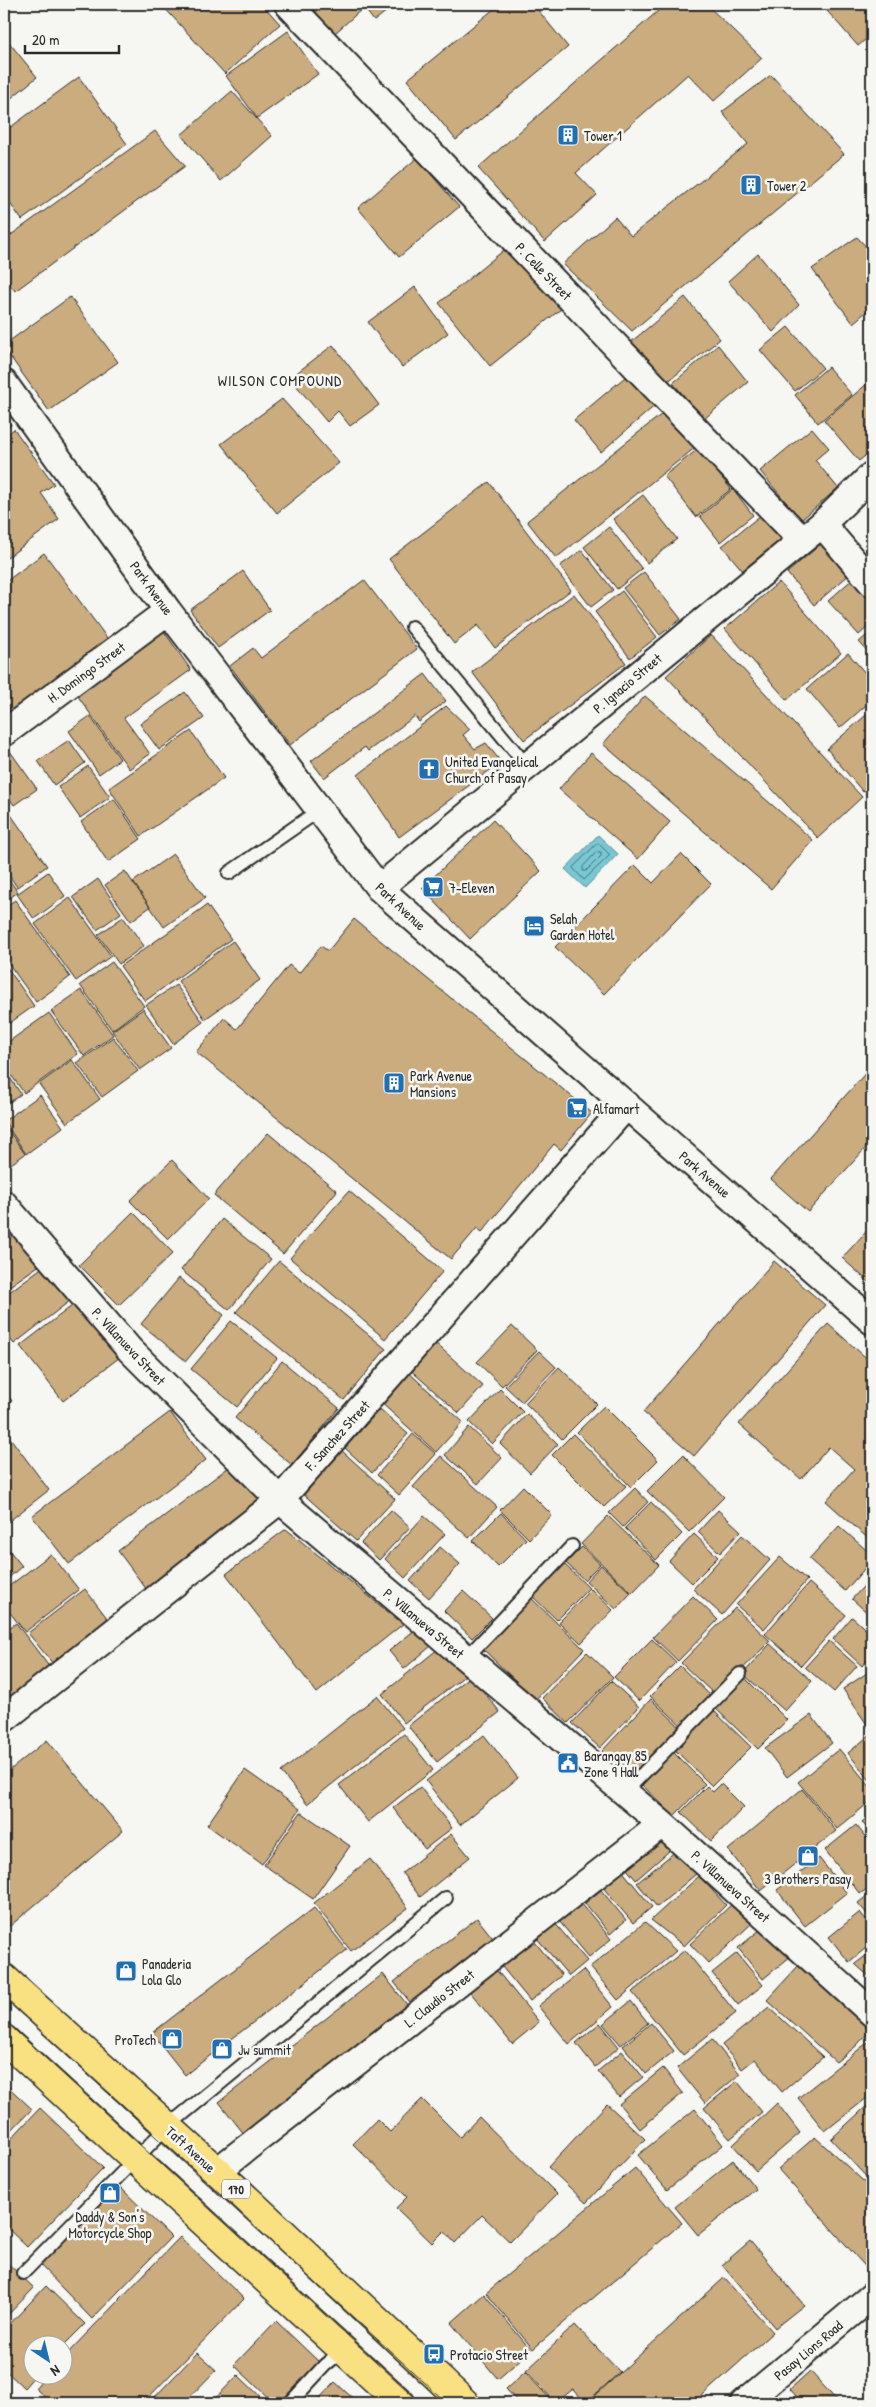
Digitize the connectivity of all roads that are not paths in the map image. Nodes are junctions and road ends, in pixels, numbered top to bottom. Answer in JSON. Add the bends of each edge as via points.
{"nodes":[{"id":1,"x":288,"y":4,"type":"edge"},
{"id":2,"x":4,"y":383,"type":"edge"},
{"id":3,"x":872,"y":475,"type":"edge"},
{"id":4,"x":822,"y":524,"type":"junction"},
{"id":5,"x":800,"y":539,"type":"junction"},
{"id":6,"x":872,"y":583,"type":"edge"},
{"id":7,"x":168,"y":611,"type":"junction"},
{"id":8,"x":412,"y":627,"type":"dead end"},
{"id":9,"x":4,"y":733,"type":"edge"},
{"id":10,"x":527,"y":766,"type":"junction"},
{"id":11,"x":320,"y":809,"type":"junction"},
{"id":12,"x":229,"y":873,"type":"dead end"},
{"id":13,"x":379,"y":888,"type":"junction"},
{"id":14,"x":627,"y":1105,"type":"junction"},
{"id":15,"x":4,"y":1204,"type":"edge"},
{"id":16,"x":872,"y":1321,"type":"edge"},
{"id":17,"x":280,"y":1500,"type":"junction"},
{"id":18,"x":572,"y":1546,"type":"dead end"},
{"id":19,"x":466,"y":1658,"type":"junction"},
{"id":20,"x":740,"y":1674,"type":"dead end"},
{"id":21,"x":4,"y":1719,"type":"edge"},
{"id":22,"x":624,"y":1793,"type":"junction"},
{"id":23,"x":662,"y":1824,"type":"junction"},
{"id":24,"x":446,"y":1898,"type":"dead end"},
{"id":25,"x":4,"y":1978,"type":"edge"},
{"id":26,"x":872,"y":2013,"type":"edge"},
{"id":27,"x":4,"y":2039,"type":"edge"},
{"id":28,"x":167,"y":2127,"type":"junction"},
{"id":29,"x":135,"y":2159,"type":"junction"},
{"id":30,"x":217,"y":2171,"type":"junction"},
{"id":31,"x":23,"y":2273,"type":"dead end"},
{"id":32,"x":872,"y":2296,"type":"edge"},
{"id":33,"x":343,"y":2350,"type":"junction"},
{"id":34,"x":290,"y":2403,"type":"edge"},
{"id":35,"x":401,"y":2403,"type":"edge"},
{"id":36,"x":465,"y":2403,"type":"edge"},
{"id":37,"x":744,"y":2403,"type":"edge"}],
"edges":[{"from":1,"to":5,"type":"street","name":"P. Celle Street"},
{"from":2,"to":7,"type":"street","name":"Park Avenue"},
{"from":3,"to":4,"type":"street","name":"P. Ignacio Street"},
{"from":4,"to":5,"type":"street","name":"P. Ignacio Street"},
{"from":4,"to":6,"type":"street"},
{"from":5,"to":10,"type":"street","name":"P. Ignacio Street"},
{"from":7,"to":9,"type":"street","name":"H. Domingo Street"},
{"from":7,"to":11,"type":"street","name":"Park Avenue"},
{"from":8,"to":10,"type":"lane"},
{"from":10,"to":13,"type":"street","name":"P. Ignacio Street"},
{"from":11,"to":12,"type":"lane"},
{"from":11,"to":13,"type":"street","name":"Park Avenue"},
{"from":13,"to":14,"type":"street","name":"Park Avenue"},
{"from":14,"to":16,"type":"street","name":"Park Avenue"},
{"from":14,"to":17,"type":"street","name":"F. Sanchez Street"},
{"from":15,"to":17,"type":"street","name":"P. Villanueva Street","via":[[130,1350]]},
{"from":17,"to":19,"type":"street","name":"P. Villanueva Street"},
{"from":17,"to":21,"type":"street","name":"F. Sanchez Street"},
{"from":18,"to":19,"type":"lane"},
{"from":19,"to":22,"type":"street","name":"P. Villanueva Street"},
{"from":20,"to":22,"type":"lane"},
{"from":22,"to":23,"type":"street","name":"P. Villanueva Street"},
{"from":23,"to":26,"type":"street","name":"P. Villanueva Street"},
{"from":23,"to":30,"type":"street","name":"L. Claudio Street"},
{"from":24,"to":28,"type":"lane"},
{"from":25,"to":28,"type":"main road","name":"Taft Avenue","number":"170"},
{"from":27,"to":29,"type":"main road"},
{"from":28,"to":29,"type":"lane"},
{"from":28,"to":30,"type":"main road","name":"Taft Avenue","number":"170"},
{"from":29,"to":31,"type":"lane"},
{"from":29,"to":33,"type":"main road"},
{"from":30,"to":36,"type":"main road","name":"Taft Avenue","number":"170"},
{"from":32,"to":37,"type":"street","name":"Pasay Lions Road"},
{"from":33,"to":34,"type":"lane"},
{"from":33,"to":35,"type":"main road"}]}
